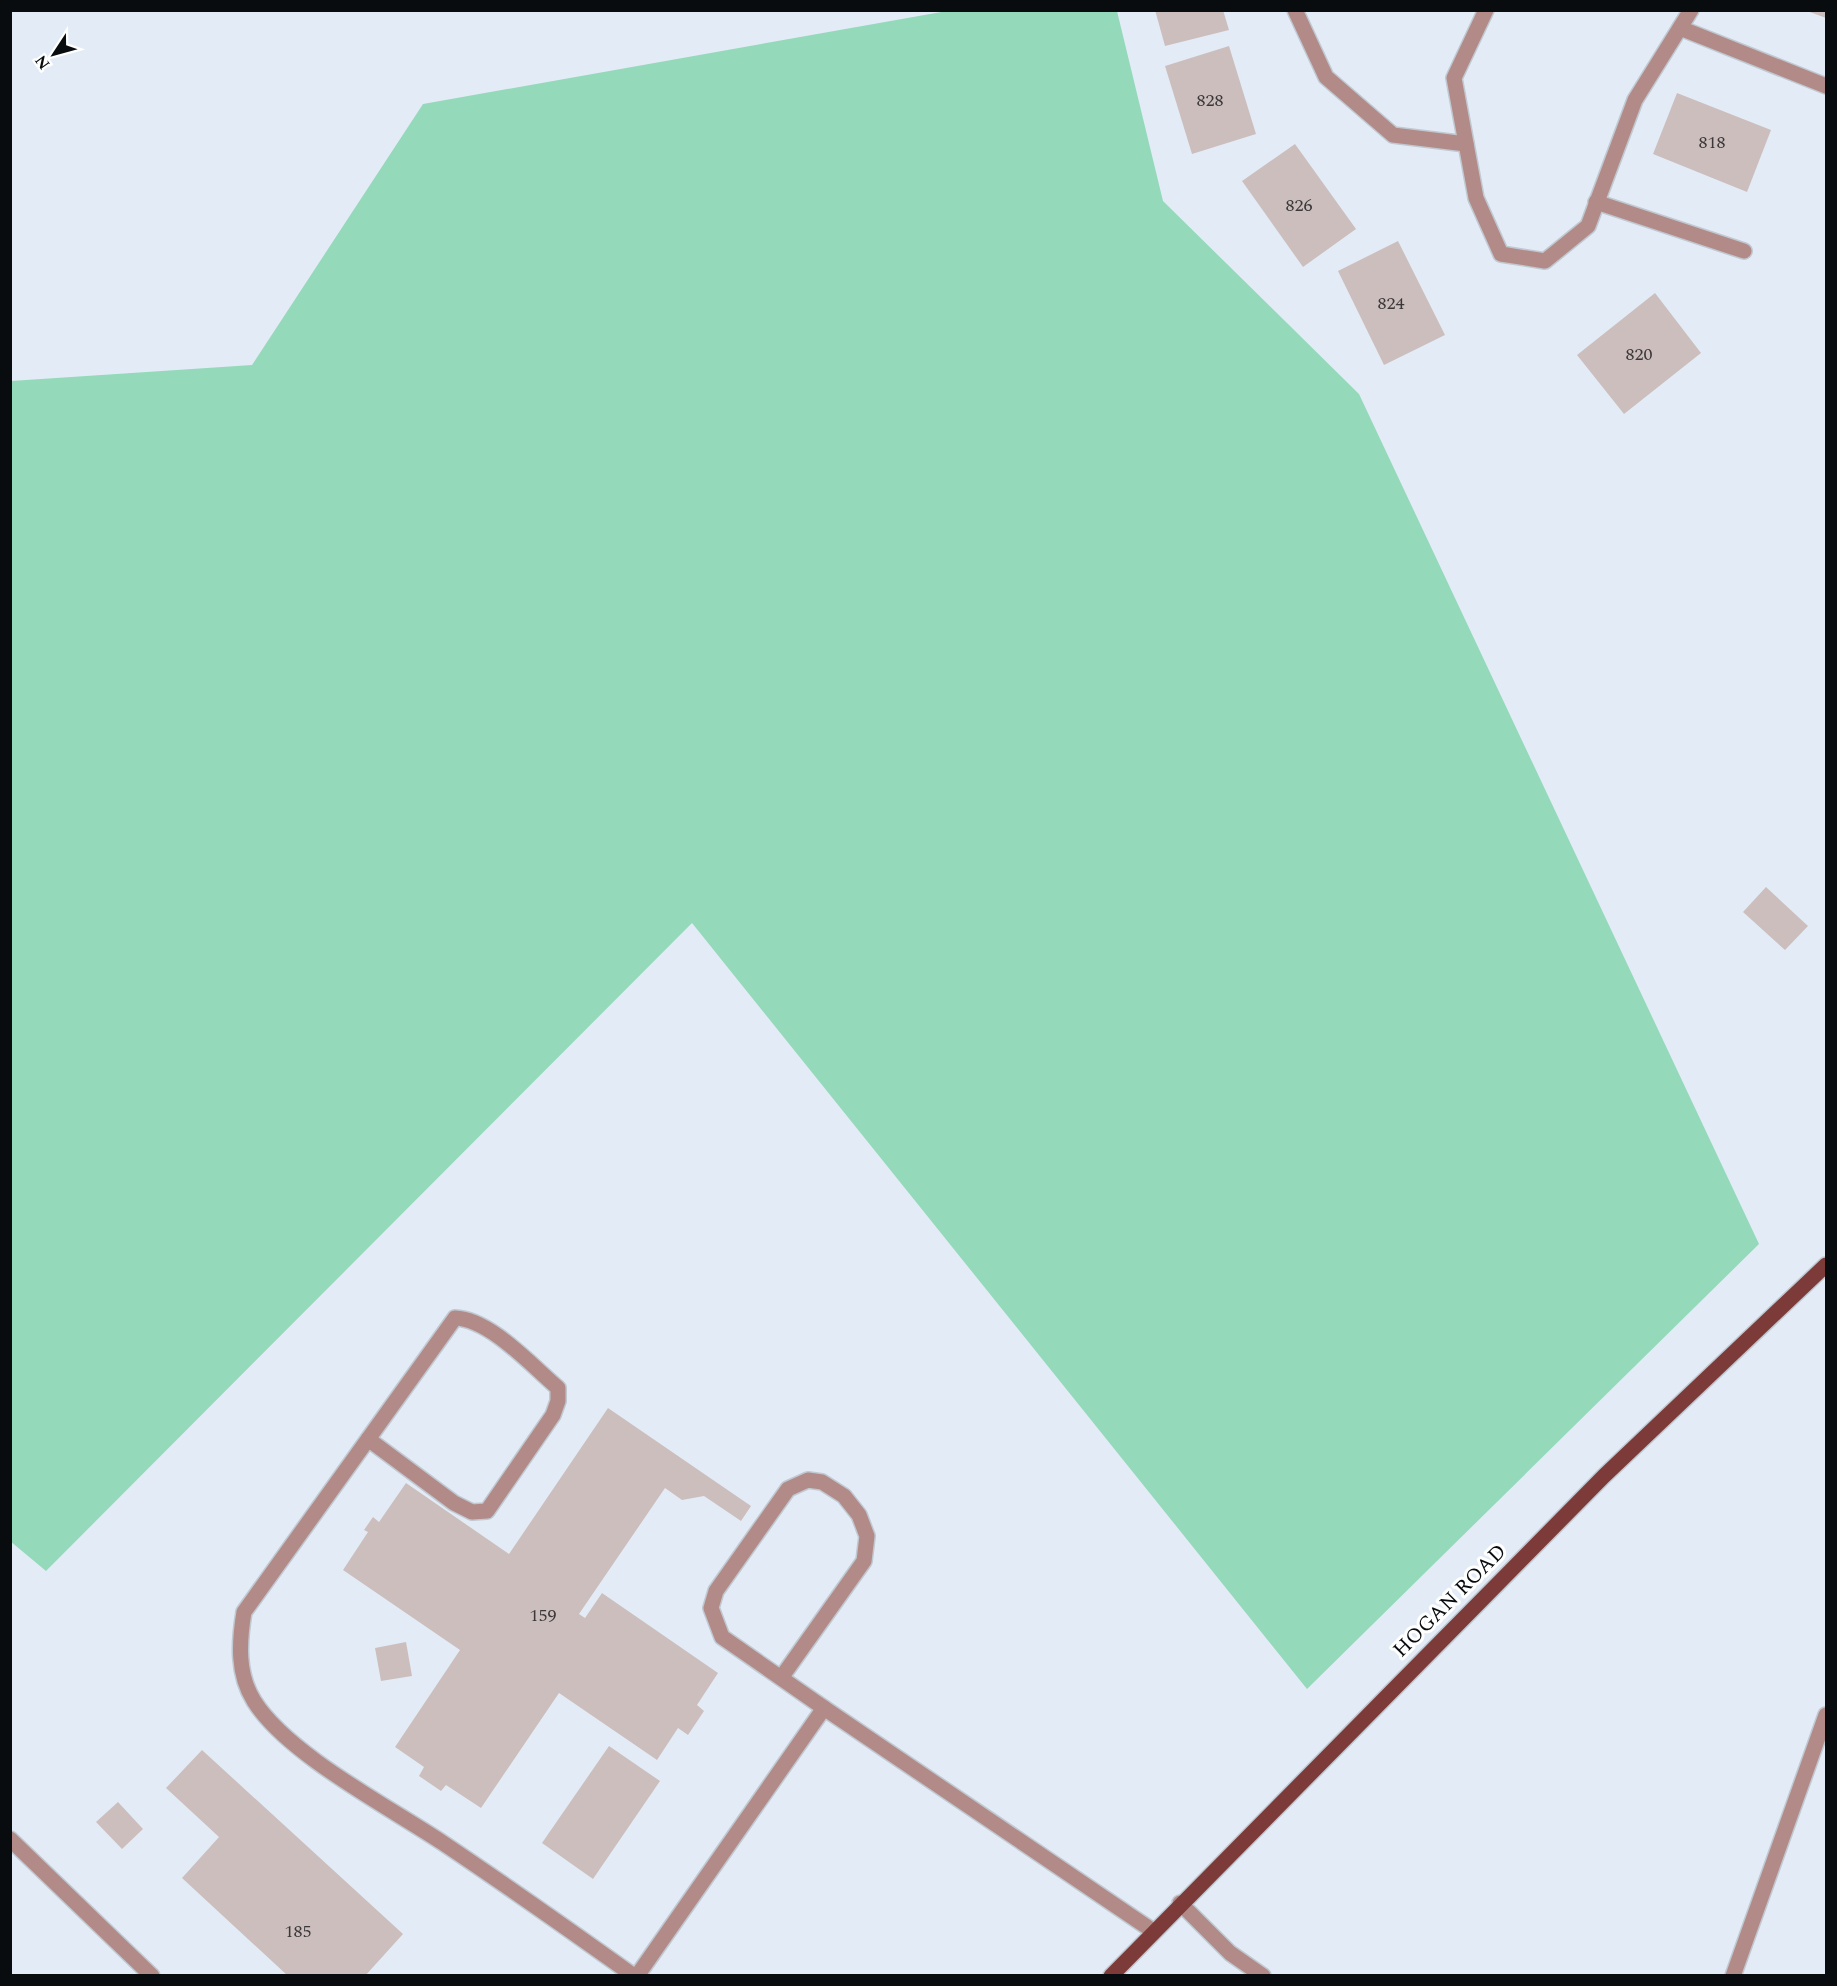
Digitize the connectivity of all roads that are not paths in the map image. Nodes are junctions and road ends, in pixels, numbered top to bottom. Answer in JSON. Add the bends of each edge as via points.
{"nodes":[{"id":1,"x":1294,"y":10,"type":"edge"},
{"id":2,"x":1486,"y":10,"type":"edge"},
{"id":3,"x":1691,"y":10,"type":"edge"},
{"id":4,"x":1680,"y":28,"type":"junction"},
{"id":5,"x":1827,"y":86,"type":"edge"},
{"id":6,"x":1466,"y":144,"type":"junction"},
{"id":7,"x":1596,"y":202,"type":"junction"},
{"id":8,"x":1744,"y":251,"type":"dead end"},
{"id":9,"x":1827,"y":1265,"type":"edge"},
{"id":10,"x":368,"y":1439,"type":"junction"},
{"id":11,"x":781,"y":1678,"type":"junction"},
{"id":12,"x":824,"y":1708,"type":"junction"},
{"id":13,"x":1827,"y":1715,"type":"edge"},
{"id":14,"x":10,"y":1839,"type":"edge"},
{"id":15,"x":1180,"y":1903,"type":"junction"},
{"id":16,"x":1153,"y":1931,"type":"junction"},
{"id":17,"x":152,"y":1976,"type":"edge"},
{"id":18,"x":636,"y":1976,"type":"edge"},
{"id":19,"x":1111,"y":1976,"type":"edge"},
{"id":20,"x":1263,"y":1976,"type":"edge"},
{"id":21,"x":1733,"y":1976,"type":"edge"}],
"edges":[{"from":1,"to":6,"type":"lane","via":[[1326,77],[1393,135]]},
{"from":2,"to":6,"type":"lane","via":[[1454,78]]},
{"from":3,"to":4,"type":"lane"},
{"from":4,"to":5,"type":"lane"},
{"from":4,"to":7,"type":"lane","via":[[1635,100]]},
{"from":6,"to":7,"type":"lane","via":[[1476,198],[1501,254],[1545,261],[1588,226]]},
{"from":7,"to":8,"type":"lane"},
{"from":9,"to":15,"type":"main road","name":"HOGAN ROAD","via":[[1604,1476]]},
{"from":10,"to":10,"type":"lane","via":[[455,1318],[484,1326],[558,1388],[553,1415],[487,1511],[472,1512],[454,1503]]},
{"from":10,"to":18,"type":"lane","via":[[244,1612],[238,1644],[254,1702],[300,1750]]},
{"from":11,"to":11,"type":"lane","via":[[722,1638],[711,1608],[716,1591],[788,1489],[808,1480],[822,1482],[844,1496],[859,1515],[867,1536],[864,1561]]},
{"from":11,"to":12,"type":"lane"},
{"from":12,"to":16,"type":"lane"},
{"from":12,"to":18,"type":"lane"},
{"from":13,"to":21,"type":"lane"},
{"from":14,"to":17,"type":"lane"},
{"from":15,"to":16,"type":"main road","name":"HOGAN ROAD"},
{"from":15,"to":20,"type":"lane","via":[[1230,1953]]},
{"from":16,"to":19,"type":"main road","name":"HOGAN ROAD"}]}
